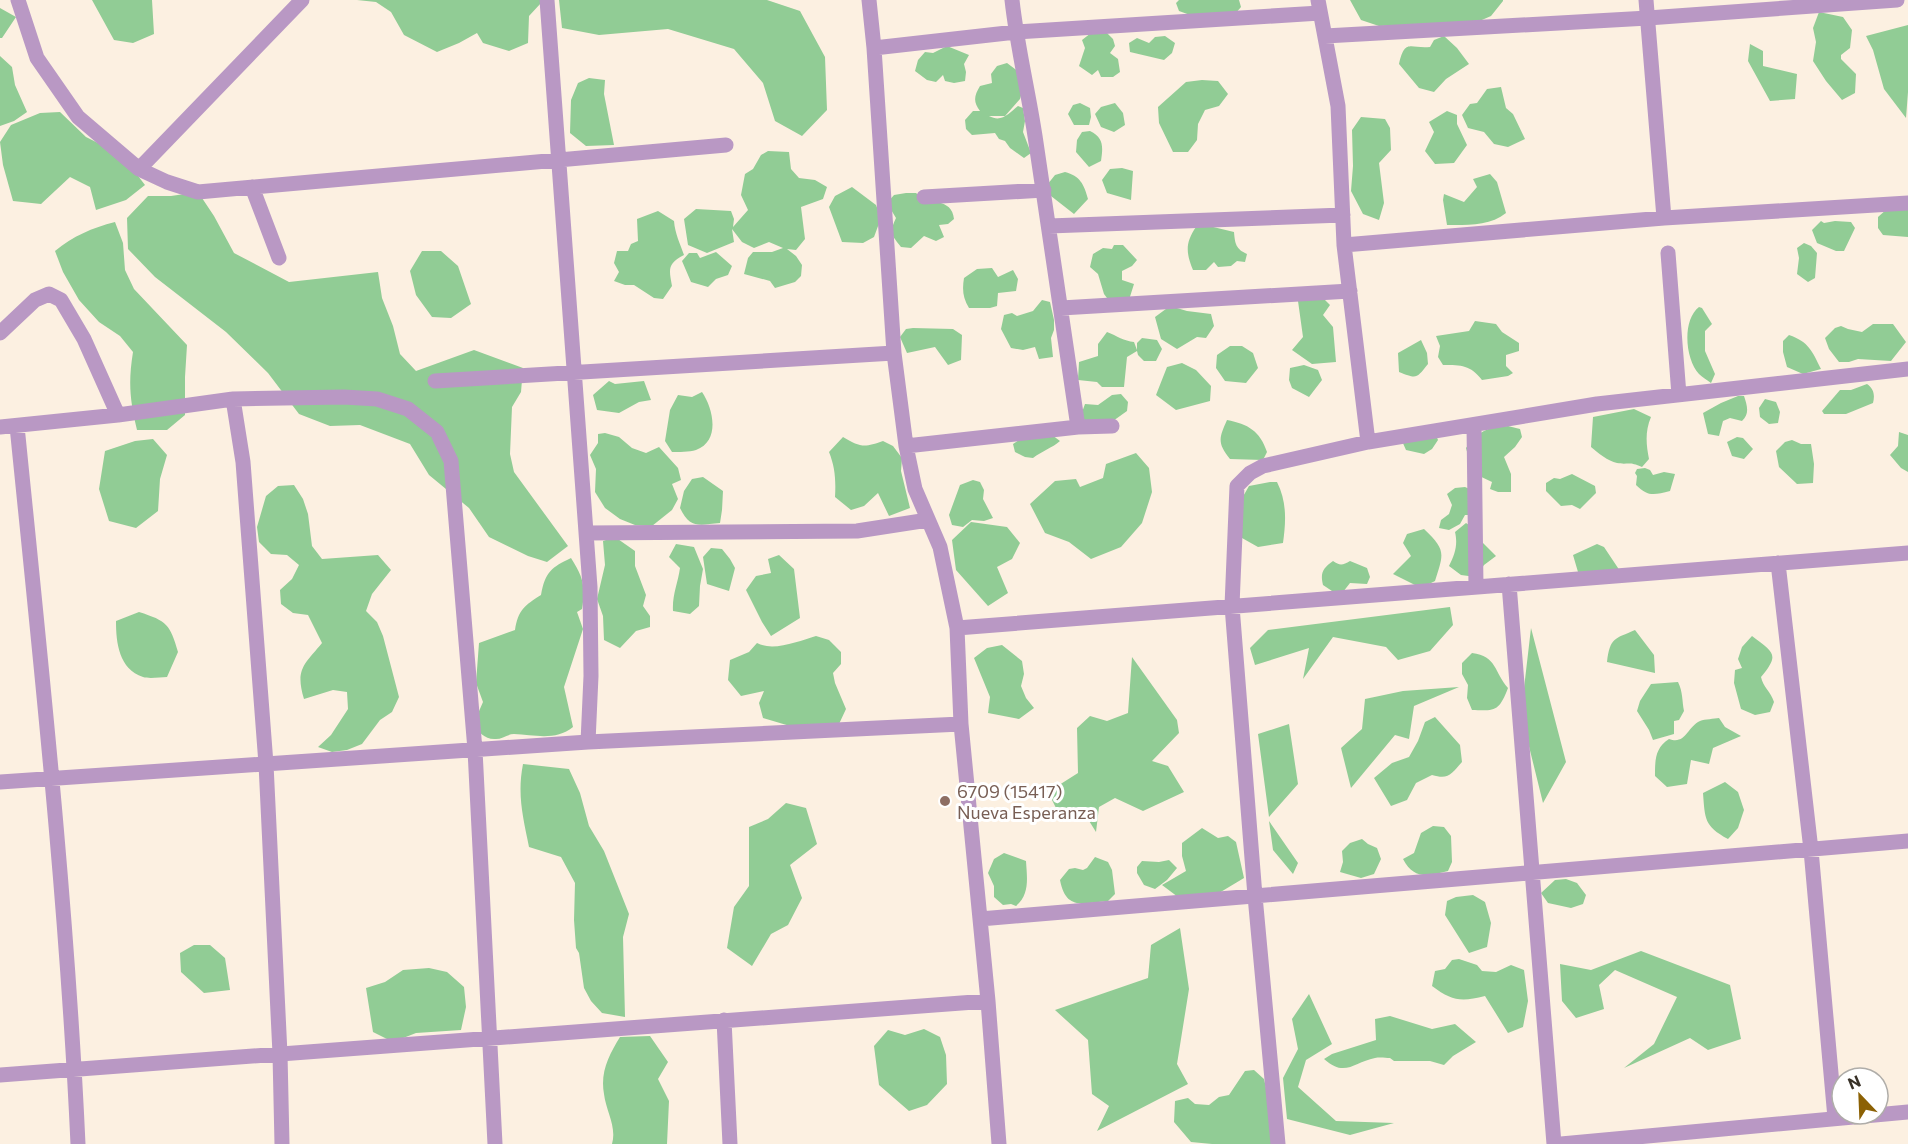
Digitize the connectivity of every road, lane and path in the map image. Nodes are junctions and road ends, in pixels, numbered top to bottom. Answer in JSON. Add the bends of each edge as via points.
{"nodes":[{"id":1,"x":18,"y":0,"type":"edge"},
{"id":2,"x":302,"y":0,"type":"edge"},
{"id":3,"x":547,"y":0,"type":"edge"},
{"id":4,"x":868,"y":0,"type":"edge"},
{"id":5,"x":1012,"y":0,"type":"edge"},
{"id":6,"x":1647,"y":0,"type":"edge"},
{"id":7,"x":1897,"y":0,"type":"edge"},
{"id":8,"x":1319,"y":6,"type":"edge"},
{"id":9,"x":1648,"y":18,"type":"junction"},
{"id":10,"x":1016,"y":32,"type":"junction"},
{"id":11,"x":1324,"y":36,"type":"junction"},
{"id":12,"x":874,"y":48,"type":"junction"},
{"id":13,"x":726,"y":145,"type":"dead end"},
{"id":14,"x":559,"y":160,"type":"junction"},
{"id":15,"x":139,"y":169,"type":"junction"},
{"id":16,"x":252,"y":187,"type":"junction"},
{"id":17,"x":1044,"y":190,"type":"junction"},
{"id":18,"x":924,"y":197,"type":"dead end"},
{"id":19,"x":1908,"y":203,"type":"edge"},
{"id":20,"x":1343,"y":215,"type":"junction"},
{"id":21,"x":1664,"y":218,"type":"junction"},
{"id":22,"x":1049,"y":226,"type":"junction"},
{"id":23,"x":1344,"y":244,"type":"junction"},
{"id":24,"x":1668,"y":254,"type":"dead end"},
{"id":25,"x":279,"y":258,"type":"dead end"},
{"id":26,"x":1350,"y":291,"type":"junction"},
{"id":27,"x":1061,"y":308,"type":"junction"},
{"id":28,"x":0,"y":333,"type":"edge"},
{"id":29,"x":894,"y":353,"type":"junction"},
{"id":30,"x":1908,"y":369,"type":"edge"},
{"id":31,"x":573,"y":374,"type":"junction"},
{"id":32,"x":435,"y":381,"type":"dead end"},
{"id":33,"x":1679,"y":395,"type":"junction"},
{"id":34,"x":232,"y":399,"type":"junction"},
{"id":35,"x":118,"y":415,"type":"junction"},
{"id":36,"x":1474,"y":425,"type":"junction"},
{"id":37,"x":16,"y":426,"type":"junction"},
{"id":38,"x":1112,"y":426,"type":"dead end"},
{"id":39,"x":0,"y":427,"type":"edge"},
{"id":40,"x":1078,"y":427,"type":"junction"},
{"id":41,"x":1368,"y":442,"type":"junction"},
{"id":42,"x":906,"y":446,"type":"junction"},
{"id":43,"x":928,"y":520,"type":"junction"},
{"id":44,"x":586,"y":532,"type":"junction"},
{"id":45,"x":1908,"y":553,"type":"edge"},
{"id":46,"x":1778,"y":563,"type":"junction"},
{"id":47,"x":1509,"y":584,"type":"junction"},
{"id":48,"x":1476,"y":587,"type":"junction"},
{"id":49,"x":1232,"y":606,"type":"junction"},
{"id":50,"x":957,"y":628,"type":"junction"},
{"id":51,"x":960,"y":724,"type":"junction"},
{"id":52,"x":588,"y":742,"type":"junction"},
{"id":53,"x":475,"y":750,"type":"junction"},
{"id":54,"x":266,"y":764,"type":"junction"},
{"id":55,"x":53,"y":778,"type":"junction"},
{"id":56,"x":0,"y":782,"type":"edge"},
{"id":57,"x":1908,"y":842,"type":"edge"},
{"id":58,"x":1811,"y":850,"type":"junction"},
{"id":59,"x":1534,"y":873,"type":"junction"},
{"id":60,"x":1255,"y":896,"type":"junction"},
{"id":61,"x":980,"y":919,"type":"junction"},
{"id":62,"x":988,"y":1000,"type":"junction"},
{"id":63,"x":724,"y":1020,"type":"junction"},
{"id":64,"x":490,"y":1038,"type":"junction"},
{"id":65,"x":280,"y":1054,"type":"junction"},
{"id":66,"x":74,"y":1069,"type":"junction"},
{"id":67,"x":1830,"y":1071,"type":"edge"},
{"id":68,"x":0,"y":1075,"type":"edge"},
{"id":69,"x":1908,"y":1112,"type":"edge"},
{"id":70,"x":1890,"y":1113,"type":"edge"},
{"id":71,"x":1830,"y":1118,"type":"edge"},
{"id":72,"x":78,"y":1144,"type":"edge"},
{"id":73,"x":282,"y":1144,"type":"edge"},
{"id":74,"x":495,"y":1144,"type":"edge"},
{"id":75,"x":730,"y":1144,"type":"edge"},
{"id":76,"x":999,"y":1144,"type":"edge"},
{"id":77,"x":1278,"y":1144,"type":"edge"},
{"id":78,"x":1554,"y":1144,"type":"edge"},
{"id":79,"x":1561,"y":1144,"type":"edge"}],
"edges":[{"from":1,"to":15,"type":"street","via":[[37,58],[78,117]]},
{"from":2,"to":15,"type":"street"},
{"from":3,"to":14,"type":"street"},
{"from":4,"to":12,"type":"street"},
{"from":5,"to":10,"type":"street"},
{"from":6,"to":9,"type":"street"},
{"from":7,"to":9,"type":"street"},
{"from":8,"to":10,"type":"street"},
{"from":8,"to":11,"type":"street"},
{"from":9,"to":11,"type":"street"},
{"from":9,"to":21,"type":"street"},
{"from":10,"to":12,"type":"street"},
{"from":10,"to":17,"type":"street"},
{"from":11,"to":20,"type":"street","via":[[1338,106]]},
{"from":12,"to":29,"type":"street"},
{"from":13,"to":14,"type":"street"},
{"from":14,"to":16,"type":"street"},
{"from":14,"to":31,"type":"street"},
{"from":15,"to":16,"type":"street","via":[[198,192]]},
{"from":16,"to":25,"type":"street"},
{"from":17,"to":18,"type":"street"},
{"from":17,"to":22,"type":"street"},
{"from":19,"to":21,"type":"street"},
{"from":20,"to":22,"type":"street"},
{"from":20,"to":23,"type":"street"},
{"from":21,"to":23,"type":"street"},
{"from":22,"to":27,"type":"street"},
{"from":23,"to":26,"type":"street"},
{"from":24,"to":33,"type":"street"},
{"from":26,"to":27,"type":"street"},
{"from":26,"to":41,"type":"street"},
{"from":27,"to":40,"type":"street"},
{"from":28,"to":35,"type":"street","via":[[35,300],[49,294],[61,300],[84,339]]},
{"from":29,"to":31,"type":"street"},
{"from":29,"to":42,"type":"street"},
{"from":30,"to":33,"type":"street"},
{"from":31,"to":32,"type":"street"},
{"from":31,"to":44,"type":"street"},
{"from":33,"to":36,"type":"street"},
{"from":34,"to":35,"type":"street"},
{"from":34,"to":53,"type":"street","via":[[377,399],[408,409],[437,432],[451,461]]},
{"from":34,"to":54,"type":"street","via":[[243,462]]},
{"from":35,"to":37,"type":"street"},
{"from":36,"to":41,"type":"street"},
{"from":36,"to":48,"type":"street"},
{"from":37,"to":39,"type":"street"},
{"from":37,"to":55,"type":"street"},
{"from":38,"to":40,"type":"street"},
{"from":40,"to":42,"type":"street"},
{"from":41,"to":49,"type":"street","via":[[1263,466],[1237,486]]},
{"from":42,"to":43,"type":"street","via":[[915,489]]},
{"from":43,"to":44,"type":"street","via":[[857,531]]},
{"from":43,"to":50,"type":"street","via":[[940,547]]},
{"from":44,"to":52,"type":"street","via":[[591,676]]},
{"from":45,"to":46,"type":"street"},
{"from":46,"to":47,"type":"street"},
{"from":46,"to":58,"type":"street"},
{"from":47,"to":48,"type":"street"},
{"from":47,"to":59,"type":"street"},
{"from":48,"to":49,"type":"street"},
{"from":49,"to":50,"type":"street"},
{"from":49,"to":60,"type":"street"},
{"from":50,"to":51,"type":"street"},
{"from":51,"to":52,"type":"street"},
{"from":51,"to":61,"type":"street"},
{"from":52,"to":53,"type":"street"},
{"from":53,"to":54,"type":"street"},
{"from":53,"to":64,"type":"street"},
{"from":54,"to":55,"type":"street"},
{"from":54,"to":65,"type":"street"},
{"from":55,"to":56,"type":"street"},
{"from":55,"to":66,"type":"street"},
{"from":57,"to":58,"type":"street"},
{"from":58,"to":59,"type":"street"},
{"from":58,"to":67,"type":"street"},
{"from":59,"to":60,"type":"street"},
{"from":59,"to":78,"type":"street"},
{"from":60,"to":61,"type":"street"},
{"from":60,"to":77,"type":"street"},
{"from":61,"to":62,"type":"street"},
{"from":62,"to":63,"type":"street"},
{"from":62,"to":76,"type":"street"},
{"from":63,"to":64,"type":"street"},
{"from":63,"to":75,"type":"street"},
{"from":64,"to":65,"type":"street"},
{"from":64,"to":74,"type":"street"},
{"from":65,"to":66,"type":"street"},
{"from":65,"to":73,"type":"street"},
{"from":66,"to":68,"type":"street"},
{"from":66,"to":72,"type":"street"},
{"from":69,"to":70,"type":"street"},
{"from":71,"to":79,"type":"street"}]}
